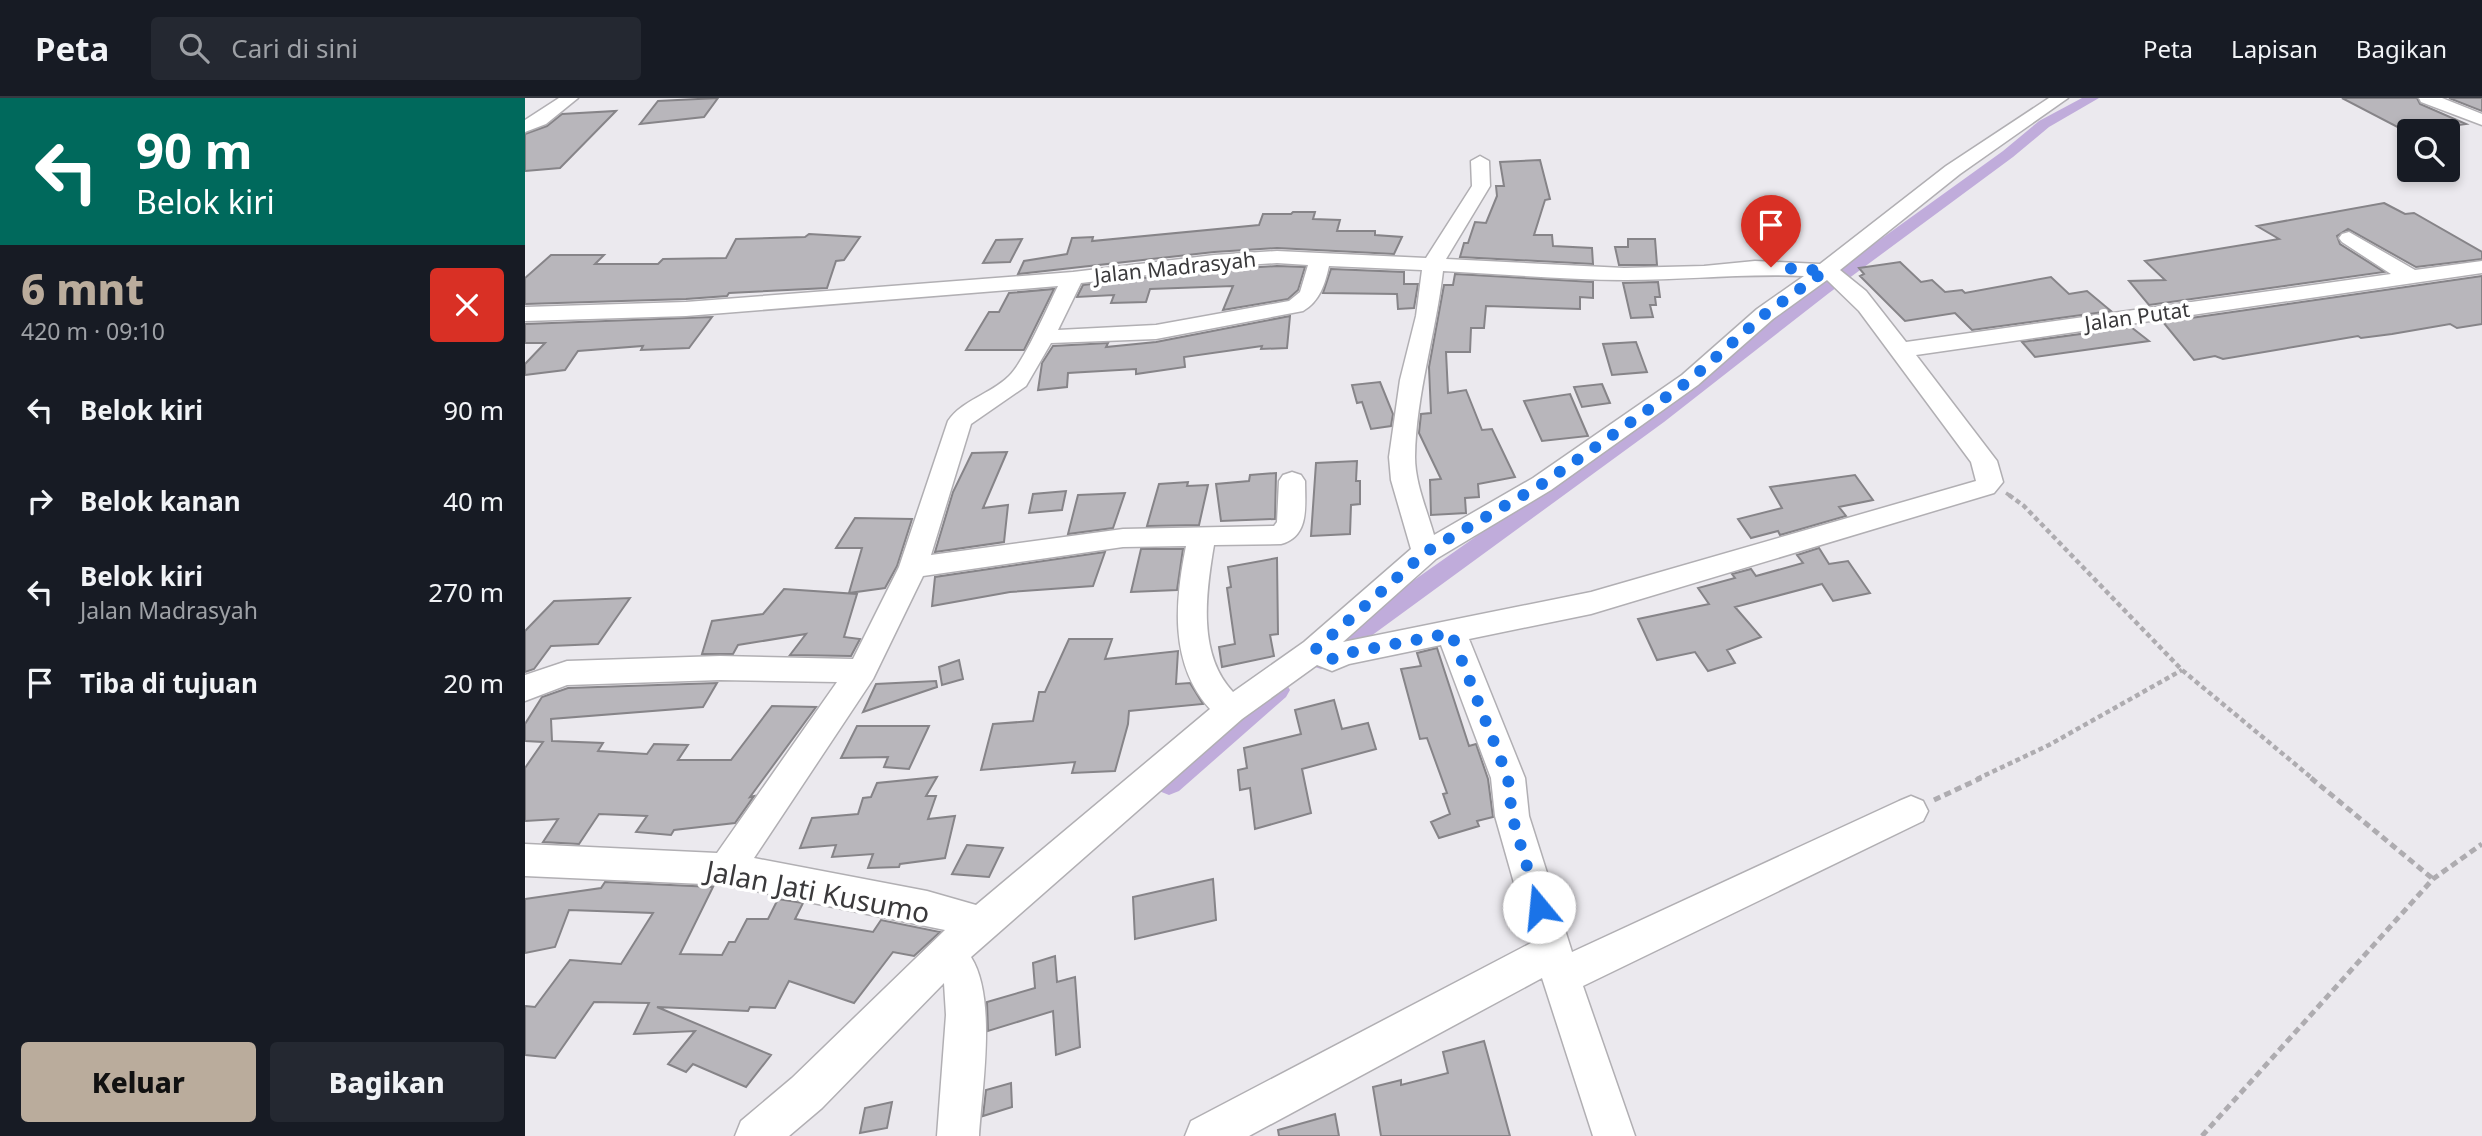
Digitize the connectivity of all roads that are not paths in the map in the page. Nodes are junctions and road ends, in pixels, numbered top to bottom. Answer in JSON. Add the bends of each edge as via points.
{"nodes":[{"id":1,"x":570,"y":98,"type":"edge"},
{"id":2,"x":2060,"y":98,"type":"edge"},
{"id":3,"x":2427,"y":98,"type":"edge"},
{"id":4,"x":2482,"y":120,"type":"edge"},
{"id":5,"x":525,"y":127,"type":"edge"},
{"id":6,"x":1480,"y":161,"type":"dead end"},
{"id":7,"x":2349,"y":238,"type":"dead end"},
{"id":8,"x":1320,"y":258,"type":"junction"},
{"id":9,"x":1433,"y":263,"type":"junction"},
{"id":10,"x":2482,"y":267,"type":"edge"},
{"id":11,"x":1836,"y":277,"type":"junction"},
{"id":12,"x":2411,"y":277,"type":"junction"},
{"id":13,"x":1073,"y":278,"type":"junction"},
{"id":14,"x":525,"y":314,"type":"edge"},
{"id":15,"x":1044,"y":337,"type":"junction"},
{"id":16,"x":1901,"y":350,"type":"junction"},
{"id":17,"x":1292,"y":481,"type":"dead end"},
{"id":18,"x":1202,"y":536,"type":"junction"},
{"id":19,"x":1426,"y":552,"type":"junction"},
{"id":20,"x":913,"y":567,"type":"junction"},
{"id":21,"x":1451,"y":633,"type":"junction"},
{"id":22,"x":1323,"y":654,"type":"junction"},
{"id":23,"x":862,"y":671,"type":"junction"},
{"id":24,"x":525,"y":689,"type":"edge"},
{"id":25,"x":1231,"y":710,"type":"junction"},
{"id":26,"x":1911,"y":811,"type":"road end"},
{"id":27,"x":525,"y":860,"type":"edge"},
{"id":28,"x":726,"y":869,"type":"junction"},
{"id":29,"x":983,"y":924,"type":"junction"},
{"id":30,"x":1557,"y":964,"type":"junction"},
{"id":31,"x":954,"y":965,"type":"junction"},
{"id":32,"x":756,"y":1136,"type":"edge"},
{"id":33,"x":958,"y":1136,"type":"edge"},
{"id":34,"x":1206,"y":1136,"type":"edge"},
{"id":35,"x":1614,"y":1136,"type":"edge"}],
"edges":[{"from":1,"to":5,"type":"street"},
{"from":2,"to":11,"type":"street","via":[[1953,170]]},
{"from":3,"to":4,"type":"street"},
{"from":6,"to":9,"type":"street","via":[[1481,186]]},
{"from":7,"to":12,"type":"street"},
{"from":8,"to":9,"type":"street","name":"Jalan Madrasyah"},
{"from":8,"to":13,"type":"street","name":"Jalan Madrasyah","via":[[1214,261]]},
{"from":8,"to":15,"type":"street","via":[[1311,293],[1295,306],[1156,332]]},
{"from":9,"to":11,"type":"street","name":"Jalan Madrasyah","via":[[1624,274],[1755,267]]},
{"from":9,"to":19,"type":"street","via":[[1402,457],[1404,480]]},
{"from":10,"to":12,"type":"street","name":"Jalan Putat"},
{"from":11,"to":16,"type":"street"},
{"from":11,"to":19,"type":"street","via":[[1765,314],[1690,380],[1587,453]]},
{"from":12,"to":16,"type":"street","name":"Jalan Putat"},
{"from":13,"to":14,"type":"street","name":"Jalan Madrasyah","via":[[686,309]]},
{"from":13,"to":15,"type":"street"},
{"from":15,"to":20,"type":"street","via":[[1014,387],[960,421]]},
{"from":16,"to":21,"type":"street","via":[[1984,461],[1990,482],[1985,487],[1591,603]]},
{"from":17,"to":18,"type":"street","via":[[1291,524],[1281,535]]},
{"from":18,"to":20,"type":"street","via":[[1110,540]]},
{"from":18,"to":25,"type":"street","via":[[1194,649],[1209,685]]},
{"from":19,"to":22,"type":"street"},
{"from":20,"to":23,"type":"street"},
{"from":21,"to":22,"type":"street"},
{"from":21,"to":30,"type":"street","via":[[1508,778],[1512,816]]},
{"from":22,"to":25,"type":"street"},
{"from":23,"to":24,"type":"street","via":[[720,668],[567,673]]},
{"from":23,"to":28,"type":"street"},
{"from":25,"to":29,"type":"street"},
{"from":26,"to":30,"type":"street"},
{"from":27,"to":28,"type":"street","name":"Jalan Jati Kusumo"},
{"from":28,"to":29,"type":"street","name":"Jalan Jati Kusumo","via":[[927,908]]},
{"from":29,"to":31,"type":"street"},
{"from":30,"to":34,"type":"street"},
{"from":30,"to":35,"type":"street"},
{"from":31,"to":32,"type":"street"},
{"from":31,"to":33,"type":"street","via":[[966,1016]]}]}
